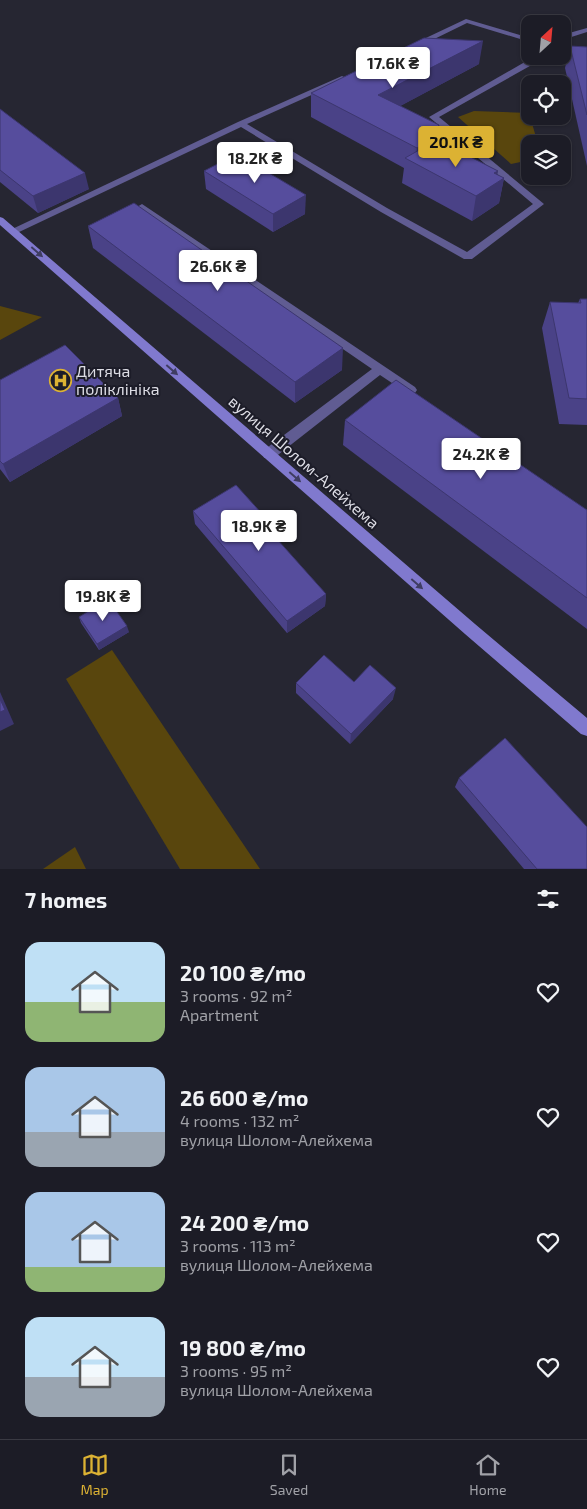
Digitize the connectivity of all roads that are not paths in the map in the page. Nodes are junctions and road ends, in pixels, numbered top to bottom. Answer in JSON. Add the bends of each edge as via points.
{"nodes":[{"id":1,"x":587,"y":30,"type":"edge"},
{"id":2,"x":571,"y":35,"type":"edge"},
{"id":3,"x":521,"y":37,"type":"edge"},
{"id":4,"x":403,"y":50,"type":"edge"},
{"id":5,"x":525,"y":65,"type":"edge"},
{"id":6,"x":349,"y":75,"type":"edge"},
{"id":7,"x":241,"y":124,"type":"junction"},
{"id":8,"x":142,"y":207,"type":"edge"},
{"id":9,"x":0,"y":220,"type":"edge"},
{"id":10,"x":13,"y":231,"type":"junction"},
{"id":11,"x":380,"y":369,"type":"junction"},
{"id":12,"x":420,"y":396,"type":"edge"},
{"id":13,"x":269,"y":454,"type":"junction"},
{"id":14,"x":587,"y":728,"type":"edge"}],
"edges":[{"from":1,"to":2,"type":"lane"},
{"from":3,"to":4,"type":"lane","via":[[466,21]]},
{"from":5,"to":7,"type":"lane","via":[[434,117],[539,204],[468,256]]},
{"from":6,"to":7,"type":"lane"},
{"from":7,"to":10,"type":"lane"},
{"from":8,"to":11,"type":"lane"},
{"from":9,"to":10,"type":"street","name":"вулиця Шолом-Алейхема"},
{"from":10,"to":13,"type":"street","name":"вулиця Шолом-Алейхема","one_way":true},
{"from":11,"to":12,"type":"lane"},
{"from":11,"to":13,"type":"lane"},
{"from":13,"to":14,"type":"street","name":"вулиця Шолом-Алейхема","one_way":true}]}
